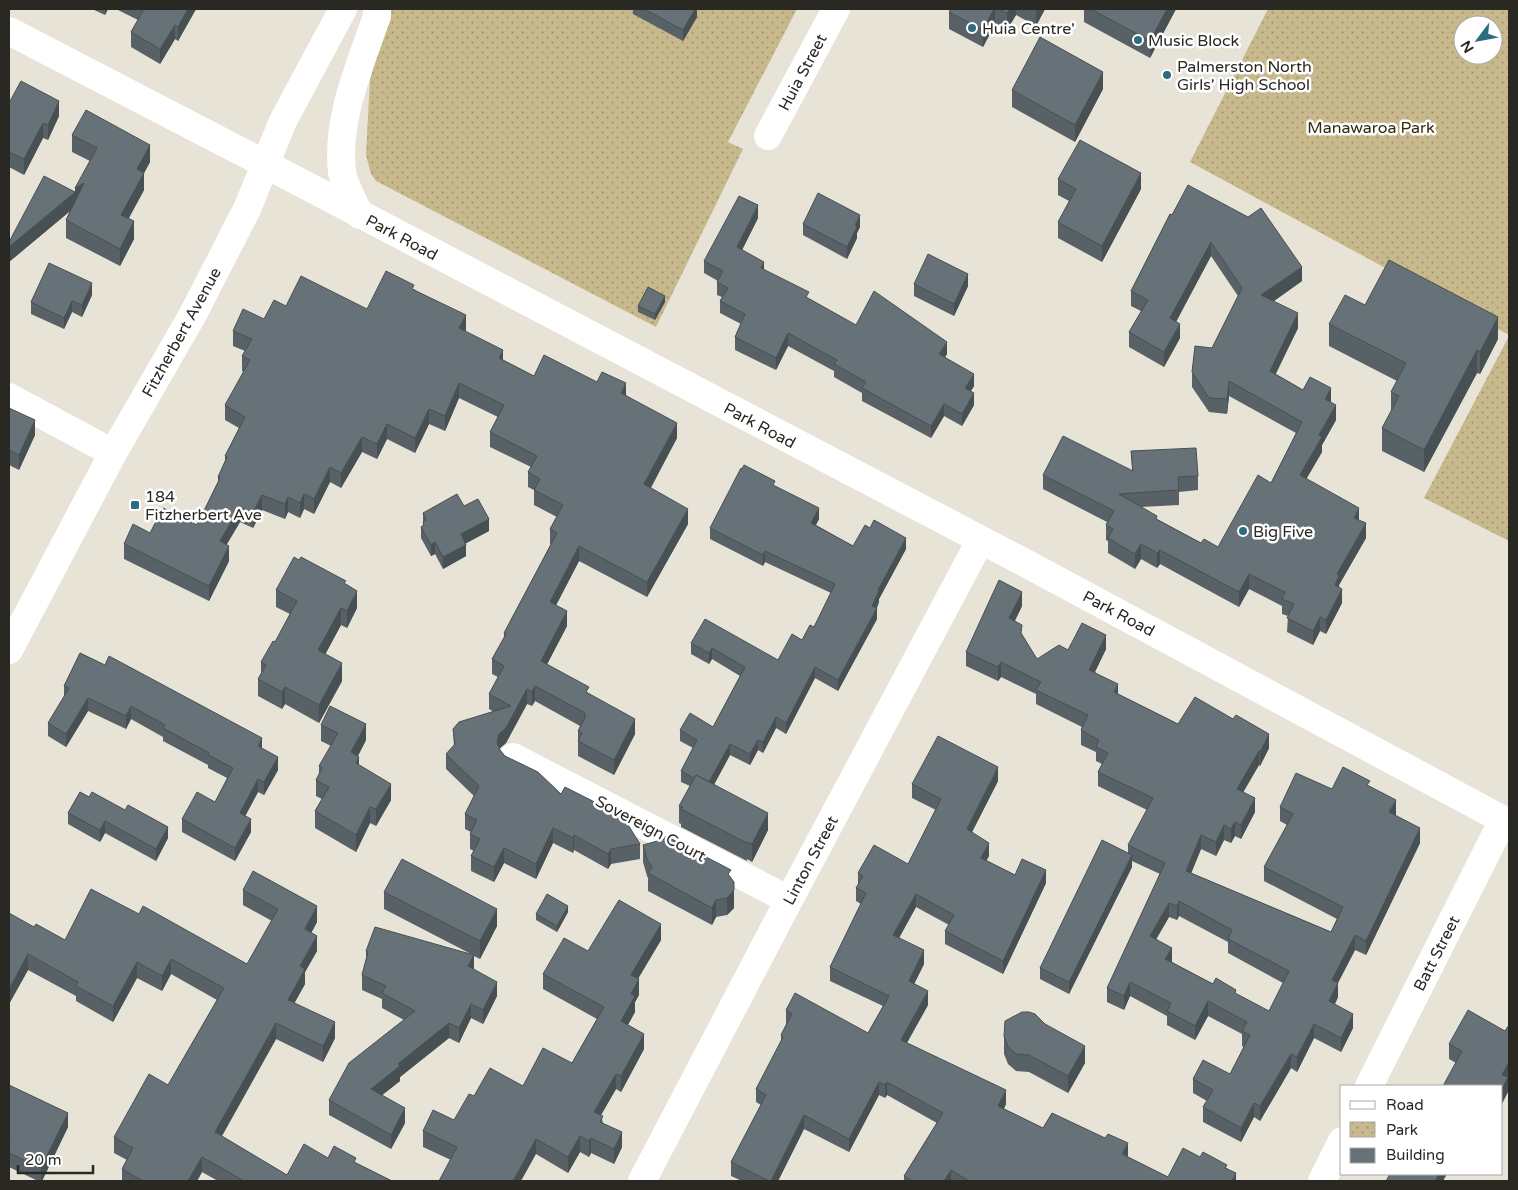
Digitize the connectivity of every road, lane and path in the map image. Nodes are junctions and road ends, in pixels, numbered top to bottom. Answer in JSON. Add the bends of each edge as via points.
{"nodes":[{"id":1,"x":343,"y":9,"type":"edge"},
{"id":2,"x":378,"y":9,"type":"edge"},
{"id":3,"x":836,"y":9,"type":"edge"},
{"id":4,"x":9,"y":31,"type":"edge"},
{"id":5,"x":768,"y":136,"type":"dead end"},
{"id":6,"x":267,"y":165,"type":"junction"},
{"id":7,"x":360,"y":214,"type":"junction"},
{"id":8,"x":9,"y":397,"type":"edge"},
{"id":9,"x":114,"y":453,"type":"junction"},
{"id":10,"x":980,"y":540,"type":"junction"},
{"id":11,"x":9,"y":650,"type":"edge"},
{"id":12,"x":513,"y":757,"type":"dead end"},
{"id":13,"x":1506,"y":821,"type":"edge"},
{"id":14,"x":789,"y":900,"type":"junction"},
{"id":15,"x":1370,"y":1085,"type":"edge"},
{"id":16,"x":1340,"y":1145,"type":"edge"},
{"id":17,"x":642,"y":1181,"type":"edge"},
{"id":18,"x":1322,"y":1181,"type":"edge"}],
"edges":[{"from":1,"to":6,"type":"main road","name":"Fitzherbert Avenue","via":[[283,121]]},
{"from":2,"to":7,"type":"main road","via":[[350,96],[341,153],[342,174]]},
{"from":3,"to":5,"type":"main road","name":"Huia Street"},
{"from":4,"to":6,"type":"main road","name":"Park Road"},
{"from":6,"to":7,"type":"main road","name":"Park Road"},
{"from":6,"to":9,"type":"main road","name":"Fitzherbert Avenue","via":[[192,316]]},
{"from":7,"to":10,"type":"main road","name":"Park Road"},
{"from":8,"to":9,"type":"main road"},
{"from":9,"to":11,"type":"main road","name":"Fitzherbert Avenue"},
{"from":10,"to":13,"type":"main road","name":"Park Road"},
{"from":10,"to":14,"type":"main road","name":"Linton Street"},
{"from":12,"to":14,"type":"main road","name":"Sovereign Court"},
{"from":13,"to":15,"type":"main road","name":"Batt Street"},
{"from":14,"to":17,"type":"main road","name":"Linton Street"},
{"from":16,"to":18,"type":"main road"}]}
